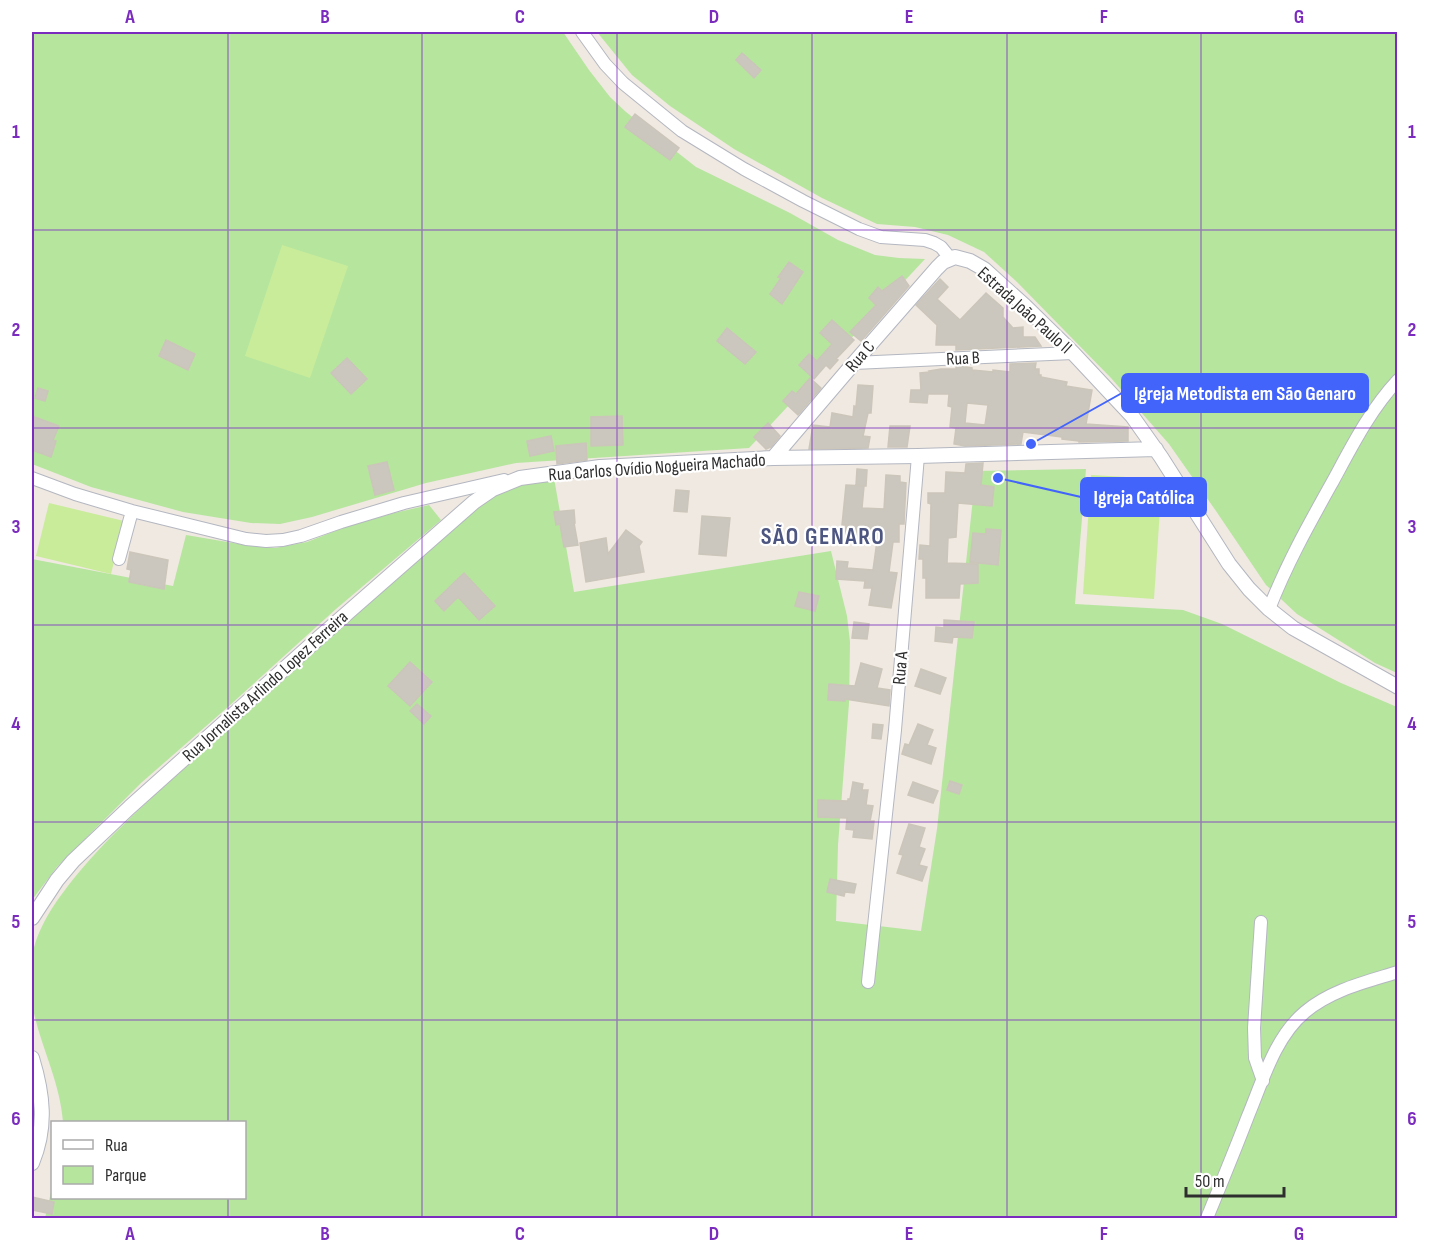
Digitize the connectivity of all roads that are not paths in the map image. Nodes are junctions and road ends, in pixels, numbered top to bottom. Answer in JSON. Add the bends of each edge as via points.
{"nodes":[{"id":1,"x":582,"y":32,"type":"edge"},
{"id":2,"x":950,"y":258,"type":"junction"},
{"id":3,"x":1073,"y":353,"type":"junction"},
{"id":4,"x":854,"y":363,"type":"junction"},
{"id":5,"x":1398,"y":380,"type":"edge"},
{"id":6,"x":1156,"y":449,"type":"junction"},
{"id":7,"x":918,"y":456,"type":"junction"},
{"id":8,"x":773,"y":458,"type":"junction"},
{"id":9,"x":32,"y":478,"type":"edge"},
{"id":10,"x":520,"y":478,"type":"junction"},
{"id":11,"x":132,"y":511,"type":"junction"},
{"id":12,"x":119,"y":559,"type":"dead end"},
{"id":13,"x":1269,"y":609,"type":"junction"},
{"id":14,"x":1398,"y":687,"type":"edge"},
{"id":15,"x":32,"y":918,"type":"edge"},
{"id":16,"x":1261,"y":922,"type":"dead end"},
{"id":17,"x":1398,"y":972,"type":"edge"},
{"id":18,"x":868,"y":982,"type":"dead end"},
{"id":19,"x":32,"y":1058,"type":"edge"},
{"id":20,"x":1263,"y":1081,"type":"junction"},
{"id":21,"x":32,"y":1163,"type":"edge"},
{"id":22,"x":1207,"y":1218,"type":"edge"}],
"edges":[{"from":1,"to":2,"type":"street","name":"Estrada João Paulo II","via":[[623,83],[682,131],[744,169],[859,229],[881,237],[925,240],[941,247]]},
{"from":2,"to":3,"type":"street","name":"Estrada João Paulo II","via":[[960,257],[984,269]]},
{"from":2,"to":4,"type":"street","name":"Rua C"},
{"from":3,"to":4,"type":"street","name":"Rua B"},
{"from":3,"to":6,"type":"street","name":"Estrada João Paulo II","via":[[1132,416]]},
{"from":4,"to":8,"type":"street","name":"Rua C"},
{"from":5,"to":13,"type":"street","via":[[1360,432],[1291,557]]},
{"from":6,"to":7,"type":"street","name":"Rua Carlos Ovídio Nogueira Machado"},
{"from":6,"to":13,"type":"street","name":"Estrada João Paulo II","via":[[1228,564]]},
{"from":7,"to":8,"type":"street","name":"Rua Carlos Ovídio Nogueira Machado"},
{"from":7,"to":18,"type":"street","name":"Rua A","via":[[895,730]]},
{"from":8,"to":10,"type":"street","name":"Rua Carlos Ovídio Nogueira Machado","via":[[600,467]]},
{"from":9,"to":11,"type":"street","name":"Rua Carlos Ovídio Nogueira Machado"},
{"from":10,"to":11,"type":"street","name":"Rua Carlos Ovídio Nogueira Machado","via":[[404,503],[283,540],[246,539]]},
{"from":10,"to":15,"type":"street","name":"Rua Jornalista Arlindo Lopez Ferreira","via":[[474,502],[130,807],[73,861]]},
{"from":11,"to":12,"type":"street"},
{"from":13,"to":14,"type":"street","name":"Estrada João Paulo II","via":[[1293,628]]},
{"from":16,"to":20,"type":"street","via":[[1254,1028],[1255,1058]]},
{"from":17,"to":20,"type":"street","via":[[1315,1004],[1282,1038]]},
{"from":19,"to":21,"type":"street","via":[[42,1100],[42,1128]]},
{"from":20,"to":22,"type":"street"}]}
